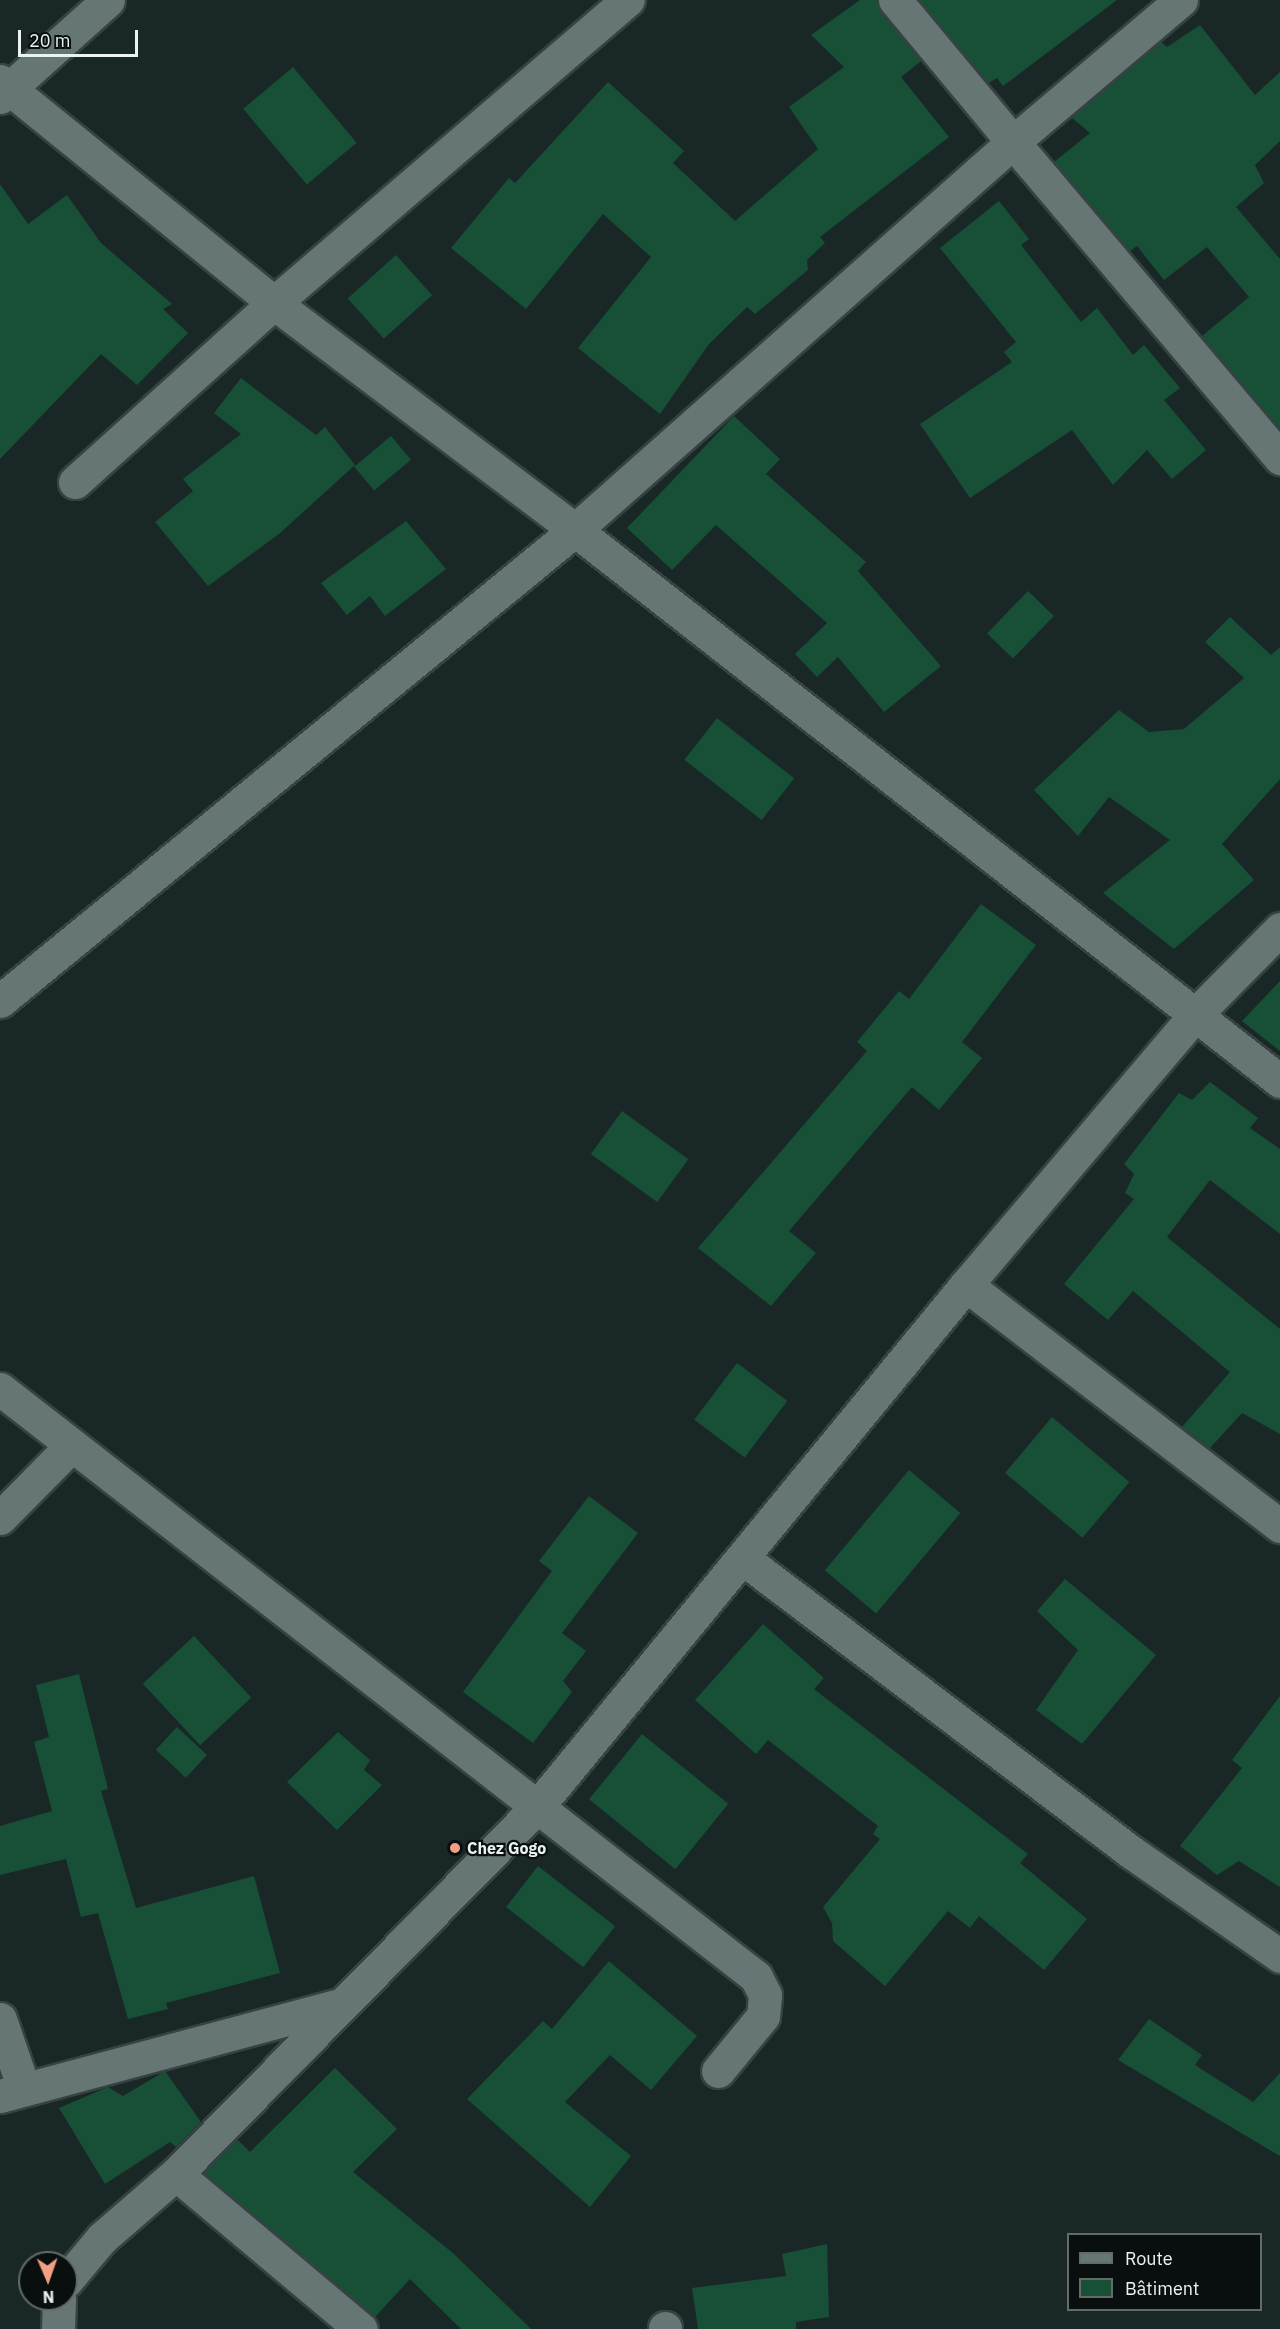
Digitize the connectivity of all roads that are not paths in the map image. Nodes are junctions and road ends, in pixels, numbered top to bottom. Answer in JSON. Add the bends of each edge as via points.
{"nodes":[{"id":1,"x":108,"y":0,"type":"edge"},
{"id":2,"x":628,"y":0,"type":"edge"},
{"id":3,"x":895,"y":0,"type":"edge"},
{"id":4,"x":1181,"y":0,"type":"edge"},
{"id":5,"x":3,"y":89,"type":"edge"},
{"id":6,"x":1012,"y":142,"type":"junction"},
{"id":7,"x":274,"y":303,"type":"junction"},
{"id":8,"x":1280,"y":458,"type":"edge"},
{"id":9,"x":75,"y":482,"type":"dead end"},
{"id":10,"x":575,"y":530,"type":"junction"},
{"id":11,"x":1280,"y":929,"type":"edge"},
{"id":12,"x":0,"y":1001,"type":"edge"},
{"id":13,"x":1195,"y":1015,"type":"junction"},
{"id":14,"x":1280,"y":1081,"type":"edge"},
{"id":15,"x":966,"y":1285,"type":"junction"},
{"id":16,"x":0,"y":1389,"type":"edge"},
{"id":17,"x":71,"y":1446,"type":"junction"},
{"id":18,"x":0,"y":1518,"type":"edge"},
{"id":19,"x":1280,"y":1526,"type":"edge"},
{"id":20,"x":745,"y":1560,"type":"junction"},
{"id":21,"x":538,"y":1806,"type":"junction"},
{"id":22,"x":1276,"y":1945,"type":"edge"},
{"id":23,"x":336,"y":2006,"type":"junction"},
{"id":24,"x":0,"y":2019,"type":"edge"},
{"id":25,"x":718,"y":2071,"type":"dead end"},
{"id":26,"x":12,"y":2093,"type":"edge"},
{"id":27,"x":176,"y":2174,"type":"junction"},
{"id":28,"x":78,"y":2267,"type":"edge"},
{"id":29,"x":59,"y":2311,"type":"edge"},
{"id":30,"x":58,"y":2329,"type":"edge"},
{"id":31,"x":361,"y":2329,"type":"edge"}],
"edges":[{"from":1,"to":5,"type":"street"},
{"from":2,"to":7,"type":"street"},
{"from":3,"to":6,"type":"street"},
{"from":4,"to":6,"type":"street"},
{"from":5,"to":7,"type":"street"},
{"from":6,"to":8,"type":"street"},
{"from":6,"to":10,"type":"street"},
{"from":7,"to":9,"type":"street"},
{"from":7,"to":10,"type":"street"},
{"from":10,"to":12,"type":"street"},
{"from":10,"to":13,"type":"street"},
{"from":11,"to":13,"type":"street"},
{"from":13,"to":14,"type":"street"},
{"from":13,"to":15,"type":"street"},
{"from":15,"to":19,"type":"street"},
{"from":15,"to":20,"type":"street"},
{"from":16,"to":17,"type":"street"},
{"from":17,"to":18,"type":"street"},
{"from":17,"to":21,"type":"street"},
{"from":20,"to":21,"type":"street"},
{"from":20,"to":22,"type":"street","via":[[1131,1852]]},
{"from":21,"to":23,"type":"street"},
{"from":21,"to":25,"type":"street","via":[[756,1977],[765,1995],[763,2016]]},
{"from":23,"to":26,"type":"street"},
{"from":23,"to":27,"type":"street"},
{"from":24,"to":26,"type":"street"},
{"from":27,"to":28,"type":"street","via":[[102,2238]]},
{"from":27,"to":31,"type":"street"},
{"from":29,"to":30,"type":"street"}]}
